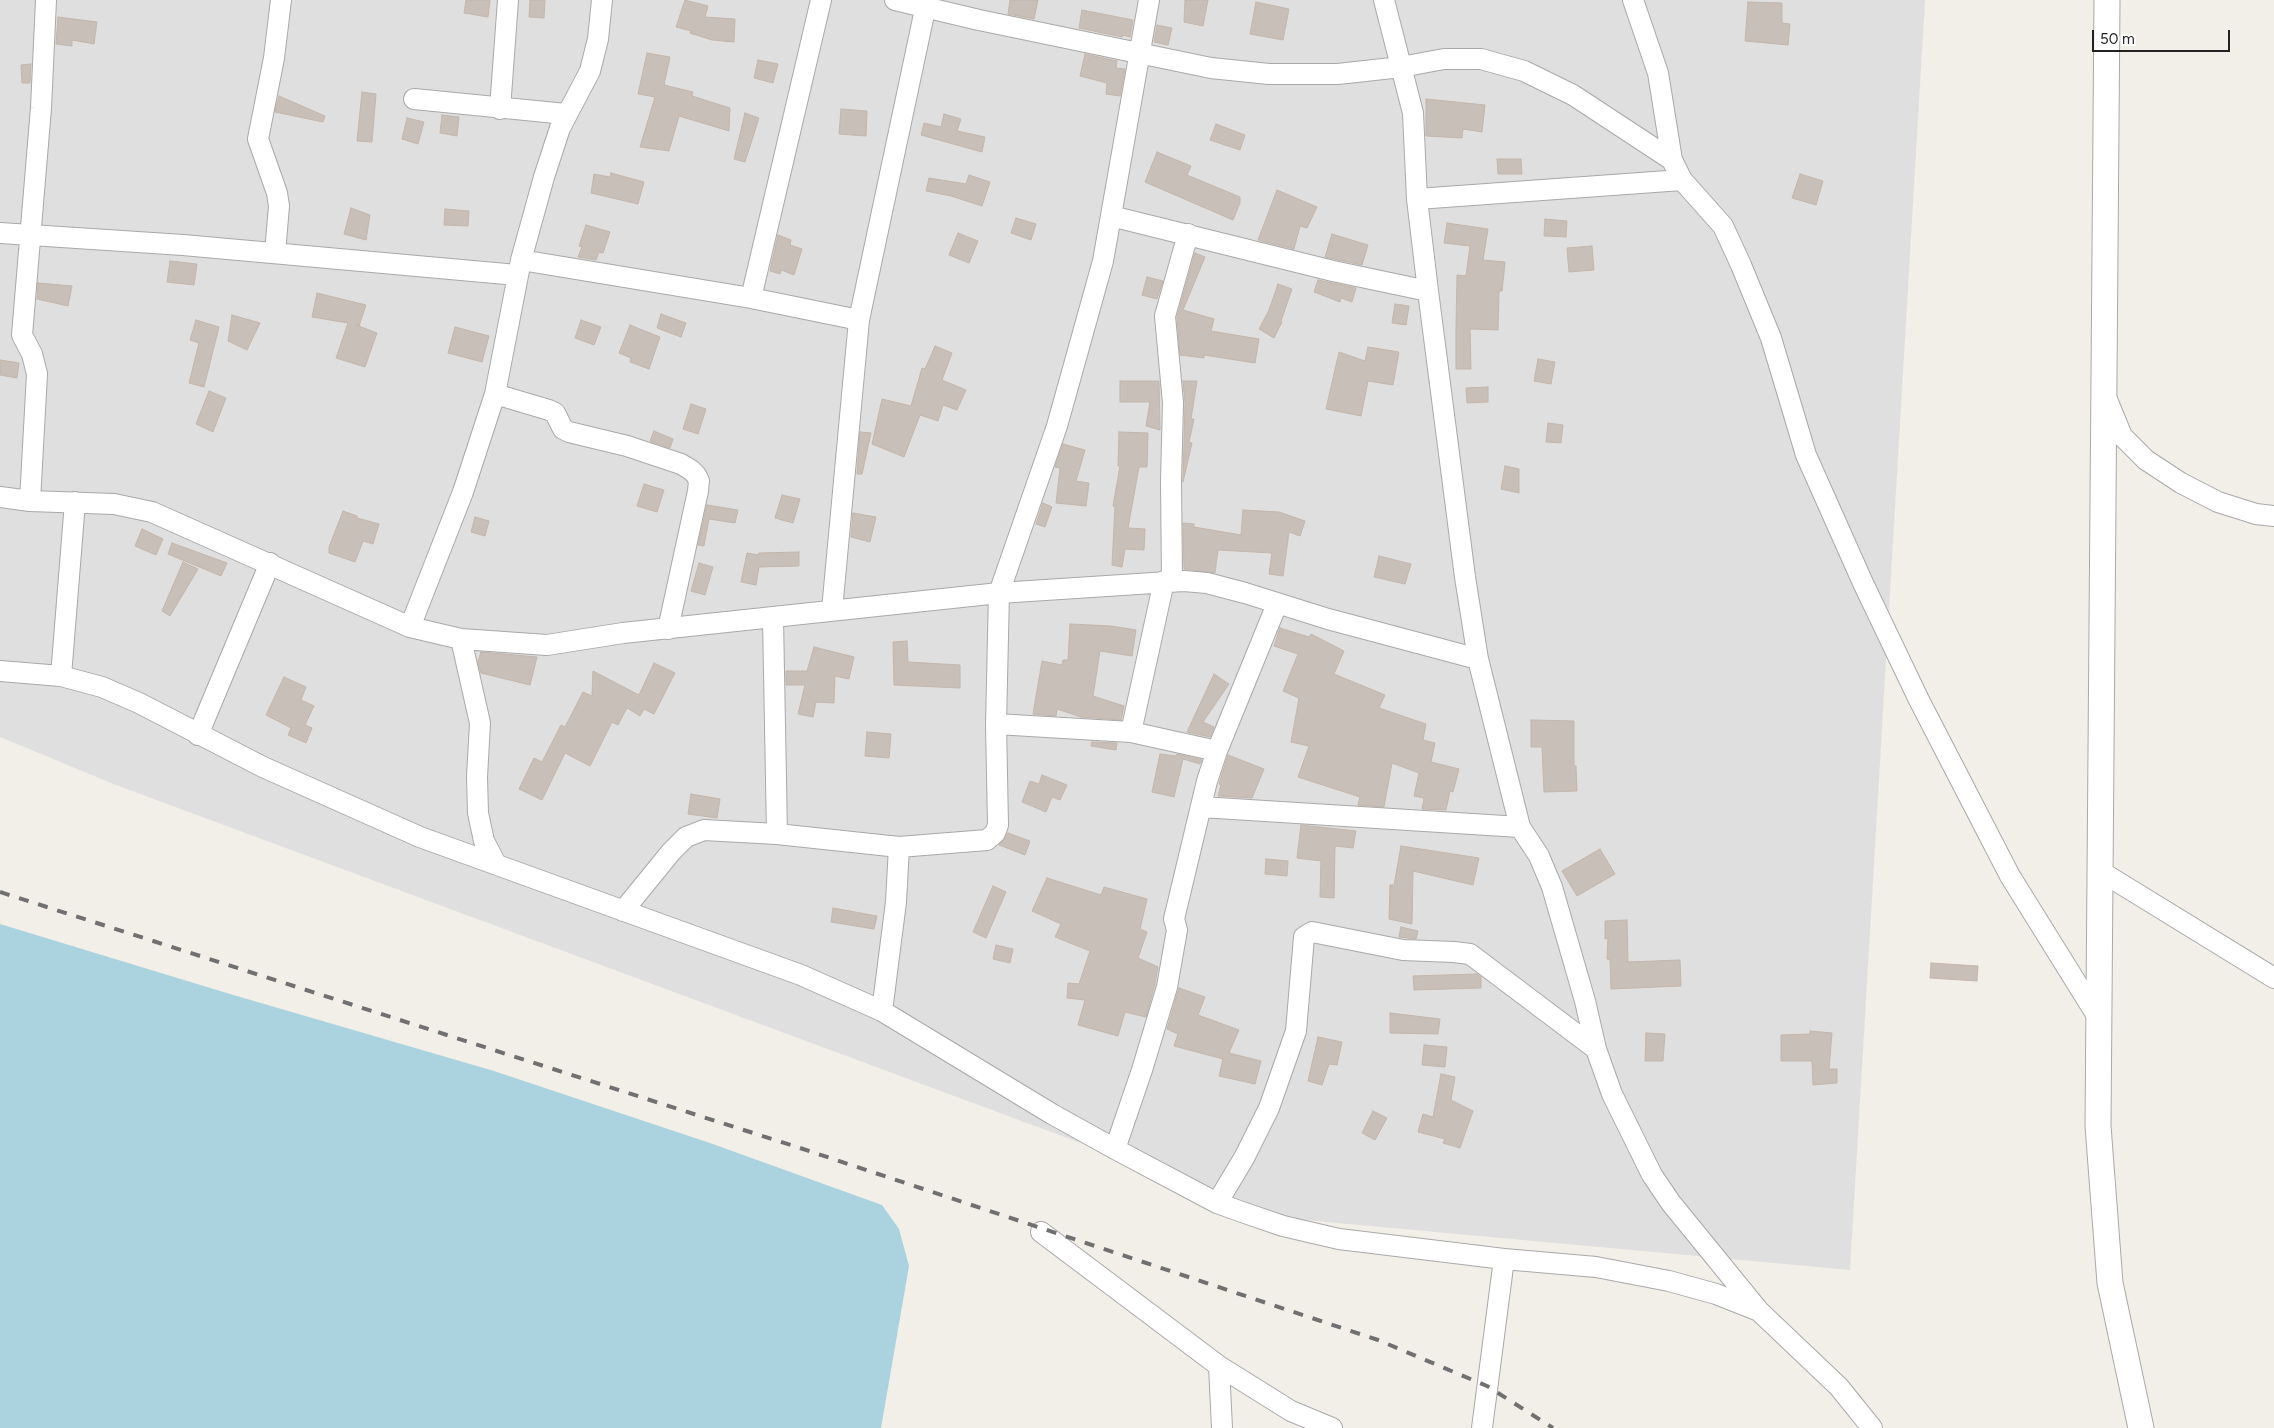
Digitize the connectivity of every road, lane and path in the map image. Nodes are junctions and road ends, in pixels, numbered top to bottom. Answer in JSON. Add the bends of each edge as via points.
{"nodes":[{"id":1,"x":46,"y":0,"type":"edge"},
{"id":2,"x":281,"y":0,"type":"edge"},
{"id":3,"x":508,"y":0,"type":"edge"},
{"id":4,"x":602,"y":0,"type":"edge"},
{"id":5,"x":821,"y":0,"type":"edge"},
{"id":6,"x":895,"y":0,"type":"edge"},
{"id":7,"x":1149,"y":0,"type":"edge"},
{"id":8,"x":1384,"y":0,"type":"edge"},
{"id":9,"x":1633,"y":0,"type":"edge"},
{"id":10,"x":2107,"y":0,"type":"edge"},
{"id":11,"x":926,"y":4,"type":"edge"},
{"id":12,"x":1141,"y":54,"type":"junction"},
{"id":13,"x":1401,"y":67,"type":"junction"},
{"id":14,"x":414,"y":99,"type":"dead end"},
{"id":15,"x":500,"y":109,"type":"junction"},
{"id":16,"x":566,"y":114,"type":"junction"},
{"id":17,"x":1672,"y":160,"type":"junction"},
{"id":18,"x":1682,"y":180,"type":"junction"},
{"id":19,"x":1417,"y":199,"type":"junction"},
{"id":20,"x":1111,"y":216,"type":"junction"},
{"id":21,"x":0,"y":233,"type":"edge"},
{"id":22,"x":30,"y":234,"type":"junction"},
{"id":23,"x":1188,"y":234,"type":"junction"},
{"id":24,"x":275,"y":253,"type":"junction"},
{"id":25,"x":519,"y":267,"type":"junction"},
{"id":26,"x":1428,"y":291,"type":"junction"},
{"id":27,"x":751,"y":298,"type":"junction"},
{"id":28,"x":859,"y":320,"type":"junction"},
{"id":29,"x":2104,"y":393,"type":"junction"},
{"id":30,"x":495,"y":394,"type":"junction"},
{"id":31,"x":0,"y":496,"type":"edge"},
{"id":32,"x":30,"y":501,"type":"junction"},
{"id":33,"x":75,"y":502,"type":"junction"},
{"id":34,"x":2274,"y":516,"type":"edge"},
{"id":35,"x":270,"y":563,"type":"junction"},
{"id":36,"x":1168,"y":581,"type":"junction"},
{"id":37,"x":999,"y":592,"type":"junction"},
{"id":38,"x":1277,"y":604,"type":"junction"},
{"id":39,"x":832,"y":610,"type":"junction"},
{"id":40,"x":772,"y":618,"type":"junction"},
{"id":41,"x":410,"y":627,"type":"junction"},
{"id":42,"x":668,"y":628,"type":"junction"},
{"id":43,"x":461,"y":639,"type":"junction"},
{"id":44,"x":1478,"y":659,"type":"junction"},
{"id":45,"x":0,"y":671,"type":"edge"},
{"id":46,"x":61,"y":676,"type":"junction"},
{"id":47,"x":996,"y":724,"type":"junction"},
{"id":48,"x":1131,"y":732,"type":"junction"},
{"id":49,"x":198,"y":735,"type":"junction"},
{"id":50,"x":1217,"y":751,"type":"junction"},
{"id":51,"x":1200,"y":807,"type":"junction"},
{"id":52,"x":1520,"y":827,"type":"junction"},
{"id":53,"x":776,"y":834,"type":"junction"},
{"id":54,"x":899,"y":847,"type":"junction"},
{"id":55,"x":496,"y":864,"type":"junction"},
{"id":56,"x":2100,"y":871,"type":"junction"},
{"id":57,"x":623,"y":911,"type":"junction"},
{"id":58,"x":2274,"y":978,"type":"edge"},
{"id":59,"x":882,"y":1011,"type":"junction"},
{"id":60,"x":2099,"y":1019,"type":"junction"},
{"id":61,"x":1596,"y":1049,"type":"junction"},
{"id":62,"x":1114,"y":1149,"type":"junction"},
{"id":63,"x":1217,"y":1203,"type":"junction"},
{"id":64,"x":1041,"y":1232,"type":"dead end"},
{"id":65,"x":1504,"y":1259,"type":"junction"},
{"id":66,"x":1759,"y":1310,"type":"junction"},
{"id":67,"x":1219,"y":1366,"type":"junction"},
{"id":68,"x":1222,"y":1428,"type":"edge"},
{"id":69,"x":1332,"y":1428,"type":"edge"},
{"id":70,"x":1482,"y":1428,"type":"edge"},
{"id":71,"x":1872,"y":1428,"type":"edge"},
{"id":72,"x":2141,"y":1428,"type":"edge"}],
"edges":[{"from":1,"to":22,"type":"street"},
{"from":2,"to":24,"type":"street","via":[[274,58],[258,139],[277,193]]},
{"from":3,"to":15,"type":"street"},
{"from":4,"to":16,"type":"street","via":[[598,39],[590,71]]},
{"from":5,"to":27,"type":"street"},
{"from":6,"to":11,"type":"street"},
{"from":7,"to":12,"type":"street"},
{"from":8,"to":13,"type":"street"},
{"from":9,"to":17,"type":"street","via":[[1658,73]]},
{"from":10,"to":29,"type":"street"},
{"from":11,"to":12,"type":"street"},
{"from":11,"to":28,"type":"street"},
{"from":12,"to":13,"type":"street","via":[[1211,68],[1269,74],[1338,74]]},
{"from":12,"to":20,"type":"street"},
{"from":13,"to":17,"type":"street","via":[[1444,59],[1481,59],[1524,71],[1574,95]]},
{"from":13,"to":19,"type":"street","via":[[1413,113]]},
{"from":14,"to":15,"type":"street"},
{"from":15,"to":16,"type":"street"},
{"from":16,"to":25,"type":"street","via":[[544,177]]},
{"from":17,"to":18,"type":"street"},
{"from":18,"to":19,"type":"street"},
{"from":18,"to":60,"type":"street","via":[[1723,226],[1741,265],[1771,338],[1806,455],[1919,700],[2010,876]]},
{"from":19,"to":26,"type":"street"},
{"from":20,"to":23,"type":"street"},
{"from":20,"to":37,"type":"street","via":[[1103,260],[1059,417]]},
{"from":21,"to":22,"type":"street"},
{"from":22,"to":24,"type":"street"},
{"from":22,"to":32,"type":"street","via":[[22,335],[32,354],[37,374]]},
{"from":23,"to":26,"type":"street"},
{"from":23,"to":36,"type":"street","via":[[1165,316],[1173,403]]},
{"from":24,"to":25,"type":"street"},
{"from":25,"to":27,"type":"street"},
{"from":25,"to":30,"type":"street"},
{"from":26,"to":44,"type":"street"},
{"from":27,"to":28,"type":"street"},
{"from":28,"to":39,"type":"street"},
{"from":29,"to":34,"type":"street","via":[[2122,436],[2146,460],[2218,502]]},
{"from":29,"to":56,"type":"street"},
{"from":30,"to":41,"type":"street","via":[[463,492]]},
{"from":30,"to":42,"type":"street","via":[[550,410],[563,429],[570,432],[680,464],[699,480]]},
{"from":31,"to":32,"type":"street"},
{"from":32,"to":33,"type":"street"},
{"from":33,"to":35,"type":"street","via":[[114,504],[152,512]]},
{"from":33,"to":46,"type":"street"},
{"from":35,"to":41,"type":"street"},
{"from":35,"to":49,"type":"street"},
{"from":36,"to":37,"type":"street"},
{"from":36,"to":38,"type":"street","via":[[1207,583]]},
{"from":36,"to":48,"type":"street"},
{"from":37,"to":39,"type":"street"},
{"from":37,"to":47,"type":"street"},
{"from":38,"to":44,"type":"street"},
{"from":38,"to":50,"type":"street"},
{"from":39,"to":40,"type":"street"},
{"from":40,"to":42,"type":"street"},
{"from":40,"to":53,"type":"street"},
{"from":41,"to":43,"type":"street"},
{"from":42,"to":43,"type":"street","via":[[547,645]]},
{"from":43,"to":55,"type":"street","via":[[480,723],[478,813],[484,841]]},
{"from":44,"to":52,"type":"street"},
{"from":45,"to":46,"type":"street"},
{"from":46,"to":49,"type":"street","via":[[102,687]]},
{"from":47,"to":48,"type":"street"},
{"from":47,"to":54,"type":"street","via":[[998,825],[995,833],[986,840]]},
{"from":48,"to":50,"type":"street"},
{"from":49,"to":55,"type":"street","via":[[420,838]]},
{"from":50,"to":51,"type":"street"},
{"from":51,"to":52,"type":"street"},
{"from":51,"to":62,"type":"street","via":[[1174,919],[1176,937],[1166,987],[1142,1070]]},
{"from":52,"to":61,"type":"street","via":[[1539,856],[1552,887]]},
{"from":53,"to":54,"type":"street"},
{"from":53,"to":57,"type":"street","via":[[704,830],[686,837]]},
{"from":54,"to":59,"type":"street","via":[[896,902]]},
{"from":55,"to":57,"type":"street"},
{"from":56,"to":58,"type":"street"},
{"from":56,"to":60,"type":"street"},
{"from":57,"to":59,"type":"street","via":[[801,975]]},
{"from":59,"to":62,"type":"street"},
{"from":60,"to":72,"type":"street","via":[[2098,1126],[2110,1283]]},
{"from":61,"to":63,"type":"street","via":[[1470,954],[1403,950],[1312,932],[1304,937],[1296,1031],[1269,1108]]},
{"from":61,"to":66,"type":"street","via":[[1612,1094],[1652,1175],[1671,1203]]},
{"from":62,"to":63,"type":"street"},
{"from":63,"to":65,"type":"street","via":[[1283,1226],[1339,1239]]},
{"from":64,"to":67,"type":"street"},
{"from":65,"to":66,"type":"street","via":[[1596,1267],[1669,1281]]},
{"from":65,"to":70,"type":"street"},
{"from":66,"to":71,"type":"street","via":[[1839,1388]]},
{"from":67,"to":68,"type":"street"},
{"from":67,"to":69,"type":"street","via":[[1291,1411]]}]}
